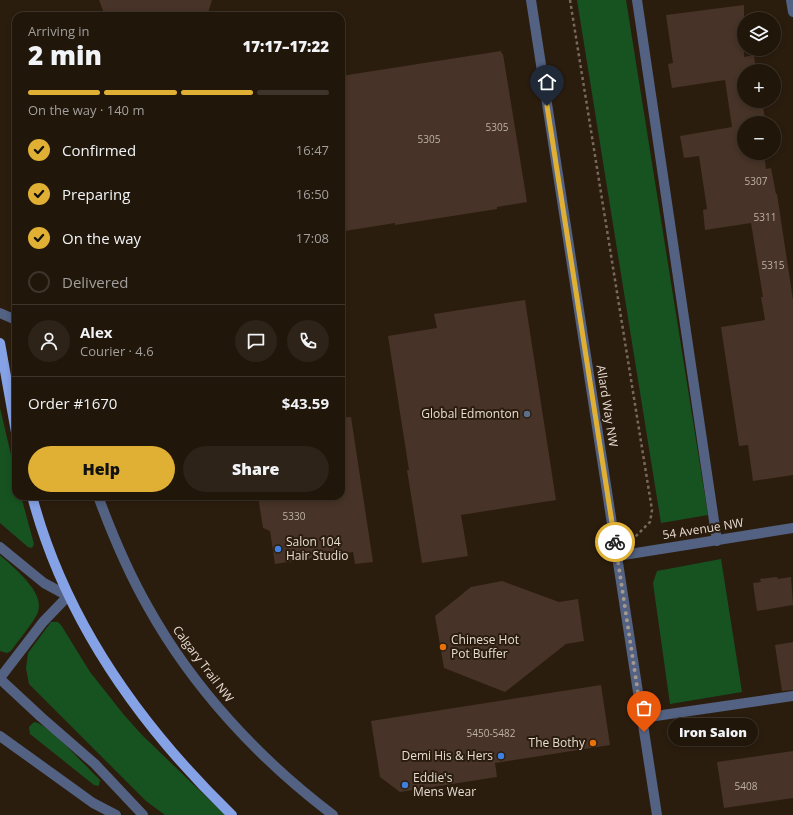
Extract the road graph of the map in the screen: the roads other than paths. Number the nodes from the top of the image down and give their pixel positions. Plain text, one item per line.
1 (531, 0) edge
2 (637, 0) edge
3 (791, 0) edge
4 (793, 12) edge
5 (0, 313) edge
6 (12, 318) edge
7 (0, 344) edge
8 (12, 410) edge
9 (33, 500) edge
10 (100, 500) edge
11 (793, 528) edge
12 (717, 540) junction
13 (0, 547) edge
14 (617, 556) junction
15 (68, 596) junction
16 (0, 679) edge
17 (793, 696) edge
18 (642, 718) junction
19 (0, 736) edge
20 (116, 815) edge
21 (143, 815) edge
22 (232, 815) edge
23 (333, 815) edge
24 (657, 815) edge

1 - 14 street, Allard Way NW
2 - 12 street
3 - 4 street
5 - 6 street
7 - 8 main road
9 - 15 main road
10 - 23 street, Calgary Trail NW
11 - 12 street, 54 Avenue NW
12 - 14 street, 54 Avenue NW
13 - 15 street
14 - 18 street, Allard Way NW
15 - 16 street
15 - 22 main road
16 - 21 street
17 - 18 street
18 - 24 street, Allard Way NW
19 - 20 street

